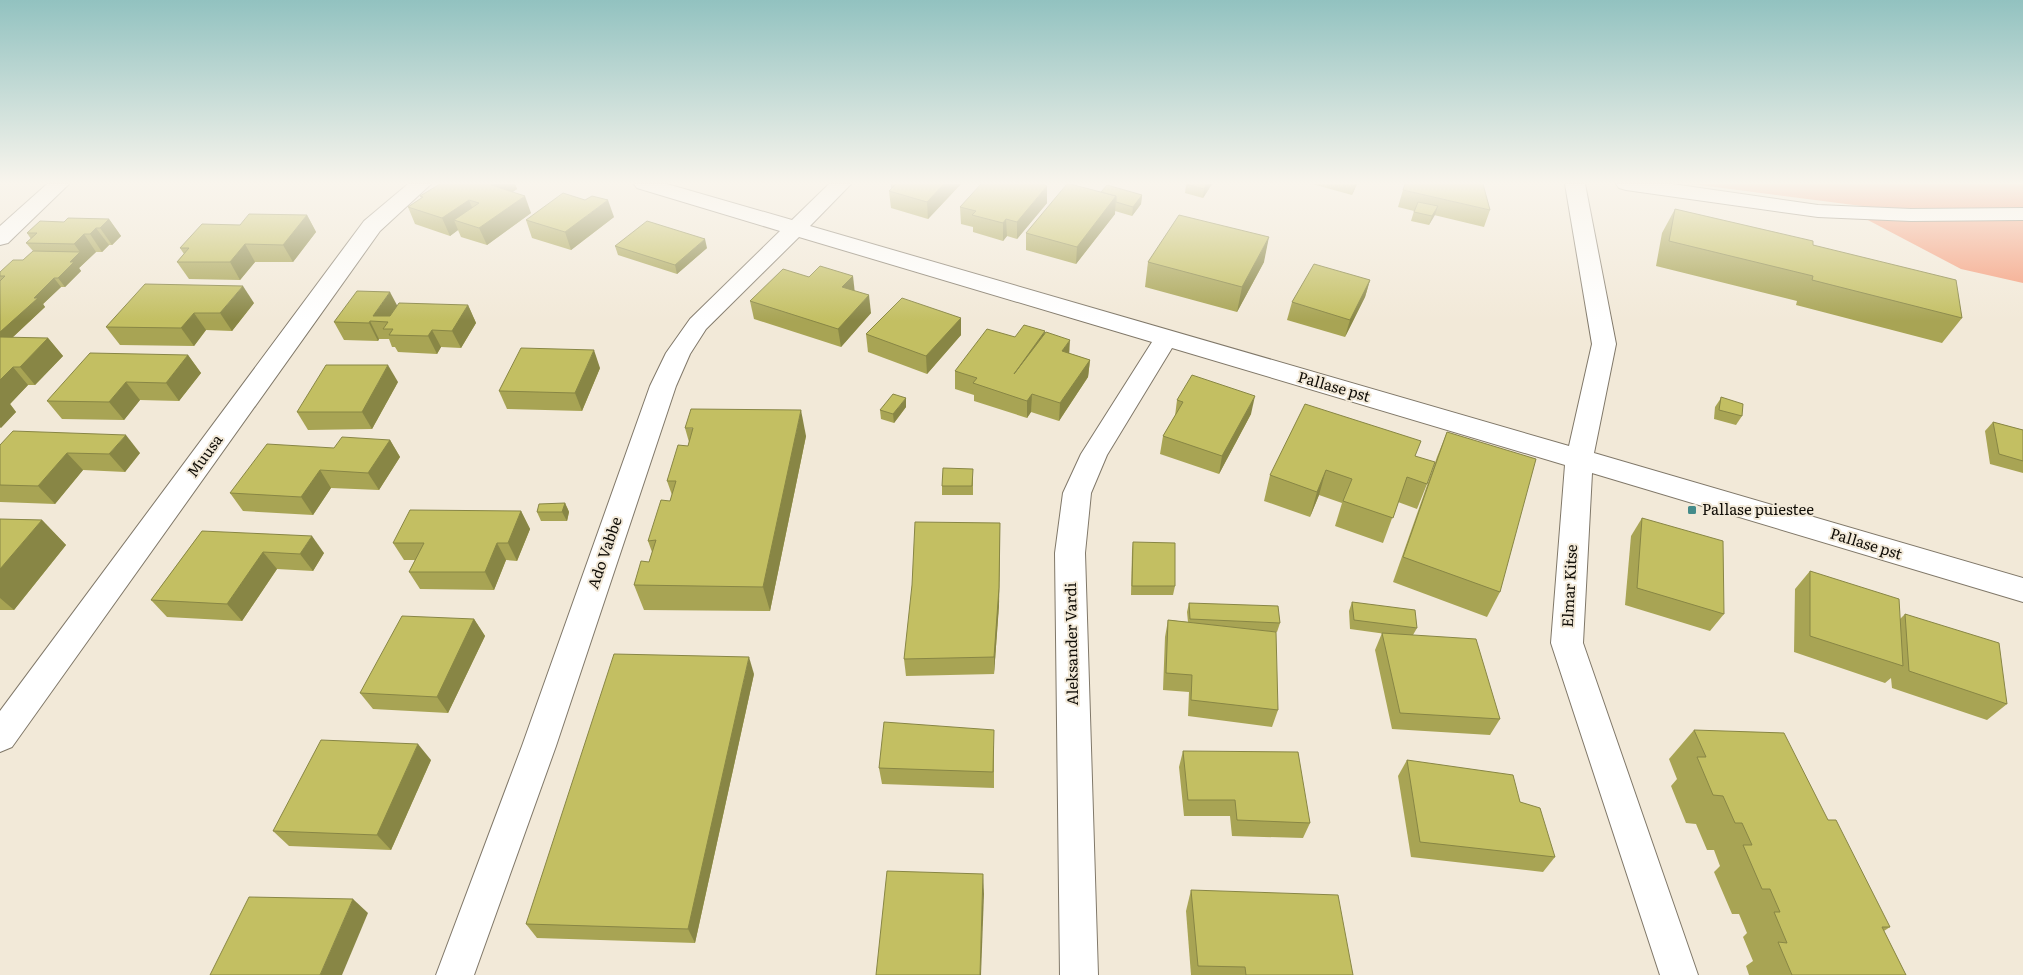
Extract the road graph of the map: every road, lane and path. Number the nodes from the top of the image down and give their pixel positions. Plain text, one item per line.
1 (795, 229) edge
2 (9, 230) edge
3 (369, 230) edge
4 (797, 230) edge
5 (1583, 230) edge
6 (0, 238) edge
7 (1166, 338) junction
8 (1579, 459) junction
9 (2023, 590) edge
10 (0, 737) edge
11 (455, 975) edge
12 (1079, 975) edge
13 (1680, 975) edge

1 - 11 street, Ado Vabbe
2 - 6 street
3 - 10 street, Muusa
4 - 7 street, Pallase pst
5 - 8 street, Elmar Kitse
7 - 8 street, Pallase pst
7 - 12 street, Aleksander Vardi
8 - 9 street, Pallase pst
8 - 13 street, Elmar Kitse

